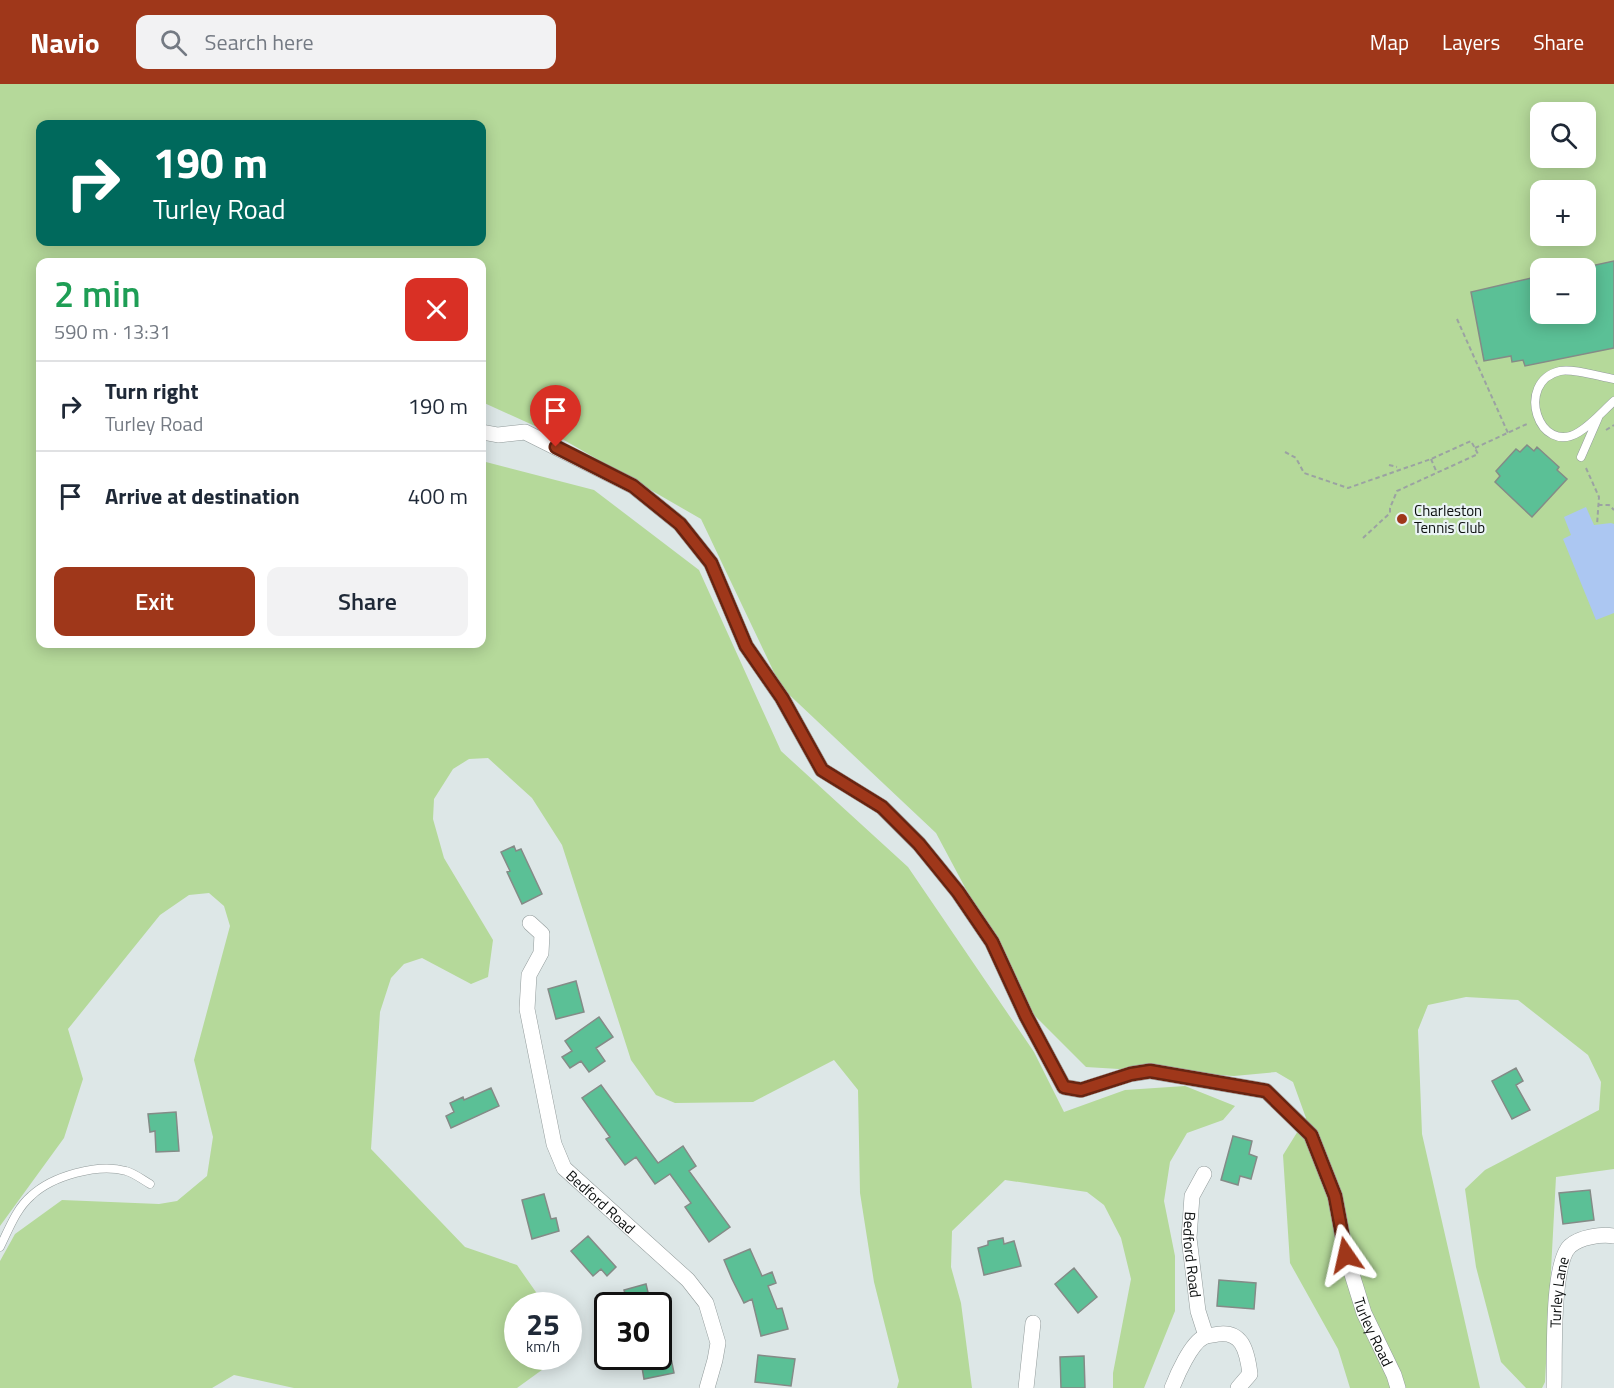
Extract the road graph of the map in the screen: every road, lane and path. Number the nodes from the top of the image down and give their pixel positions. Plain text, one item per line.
1 (1457, 319) dead end
2 (1614, 379) edge
3 (1614, 401) edge
4 (1598, 416) junction
5 (1538, 419) junction
6 (486, 433) edge
7 (1508, 433) junction
8 (1475, 448) junction
9 (1285, 452) dead end
10 (1581, 457) joint
11 (1431, 459) junction
12 (1389, 465) dead end
13 (1397, 467) dead end
14 (1437, 473) junction
15 (1598, 505) junction
16 (1614, 510) edge
17 (1597, 525) dead end
18 (1363, 538) dead end
19 (530, 923) dead end
20 (1204, 1174) dead end
21 (150, 1184) dead end
22 (1614, 1236) edge
23 (0, 1247) edge
24 (1033, 1323) dead end
25 (1206, 1336) junction
26 (707, 1388) edge
27 (1026, 1388) edge
28 (1172, 1388) edge
29 (1238, 1388) edge
30 (1398, 1388) edge
31 (1554, 1388) edge

1 - 7 path
2 - 5 lane
3 - 4 lane
4 - 5 lane
4 - 10 lane
5 - 7 path
6 - 30 street, Turley Road
7 - 8 path
8 - 11 path
8 - 14 path
9 - 11 path
10 - 15 path
11 - 14 path
12 - 13 path
14 - 18 path
15 - 16 path
15 - 17 path
19 - 26 street, Bedford Road
20 - 25 street, Bedford Road
21 - 23 lane
22 - 31 street, Turley Lane
24 - 27 street
25 - 28 street
25 - 29 street

